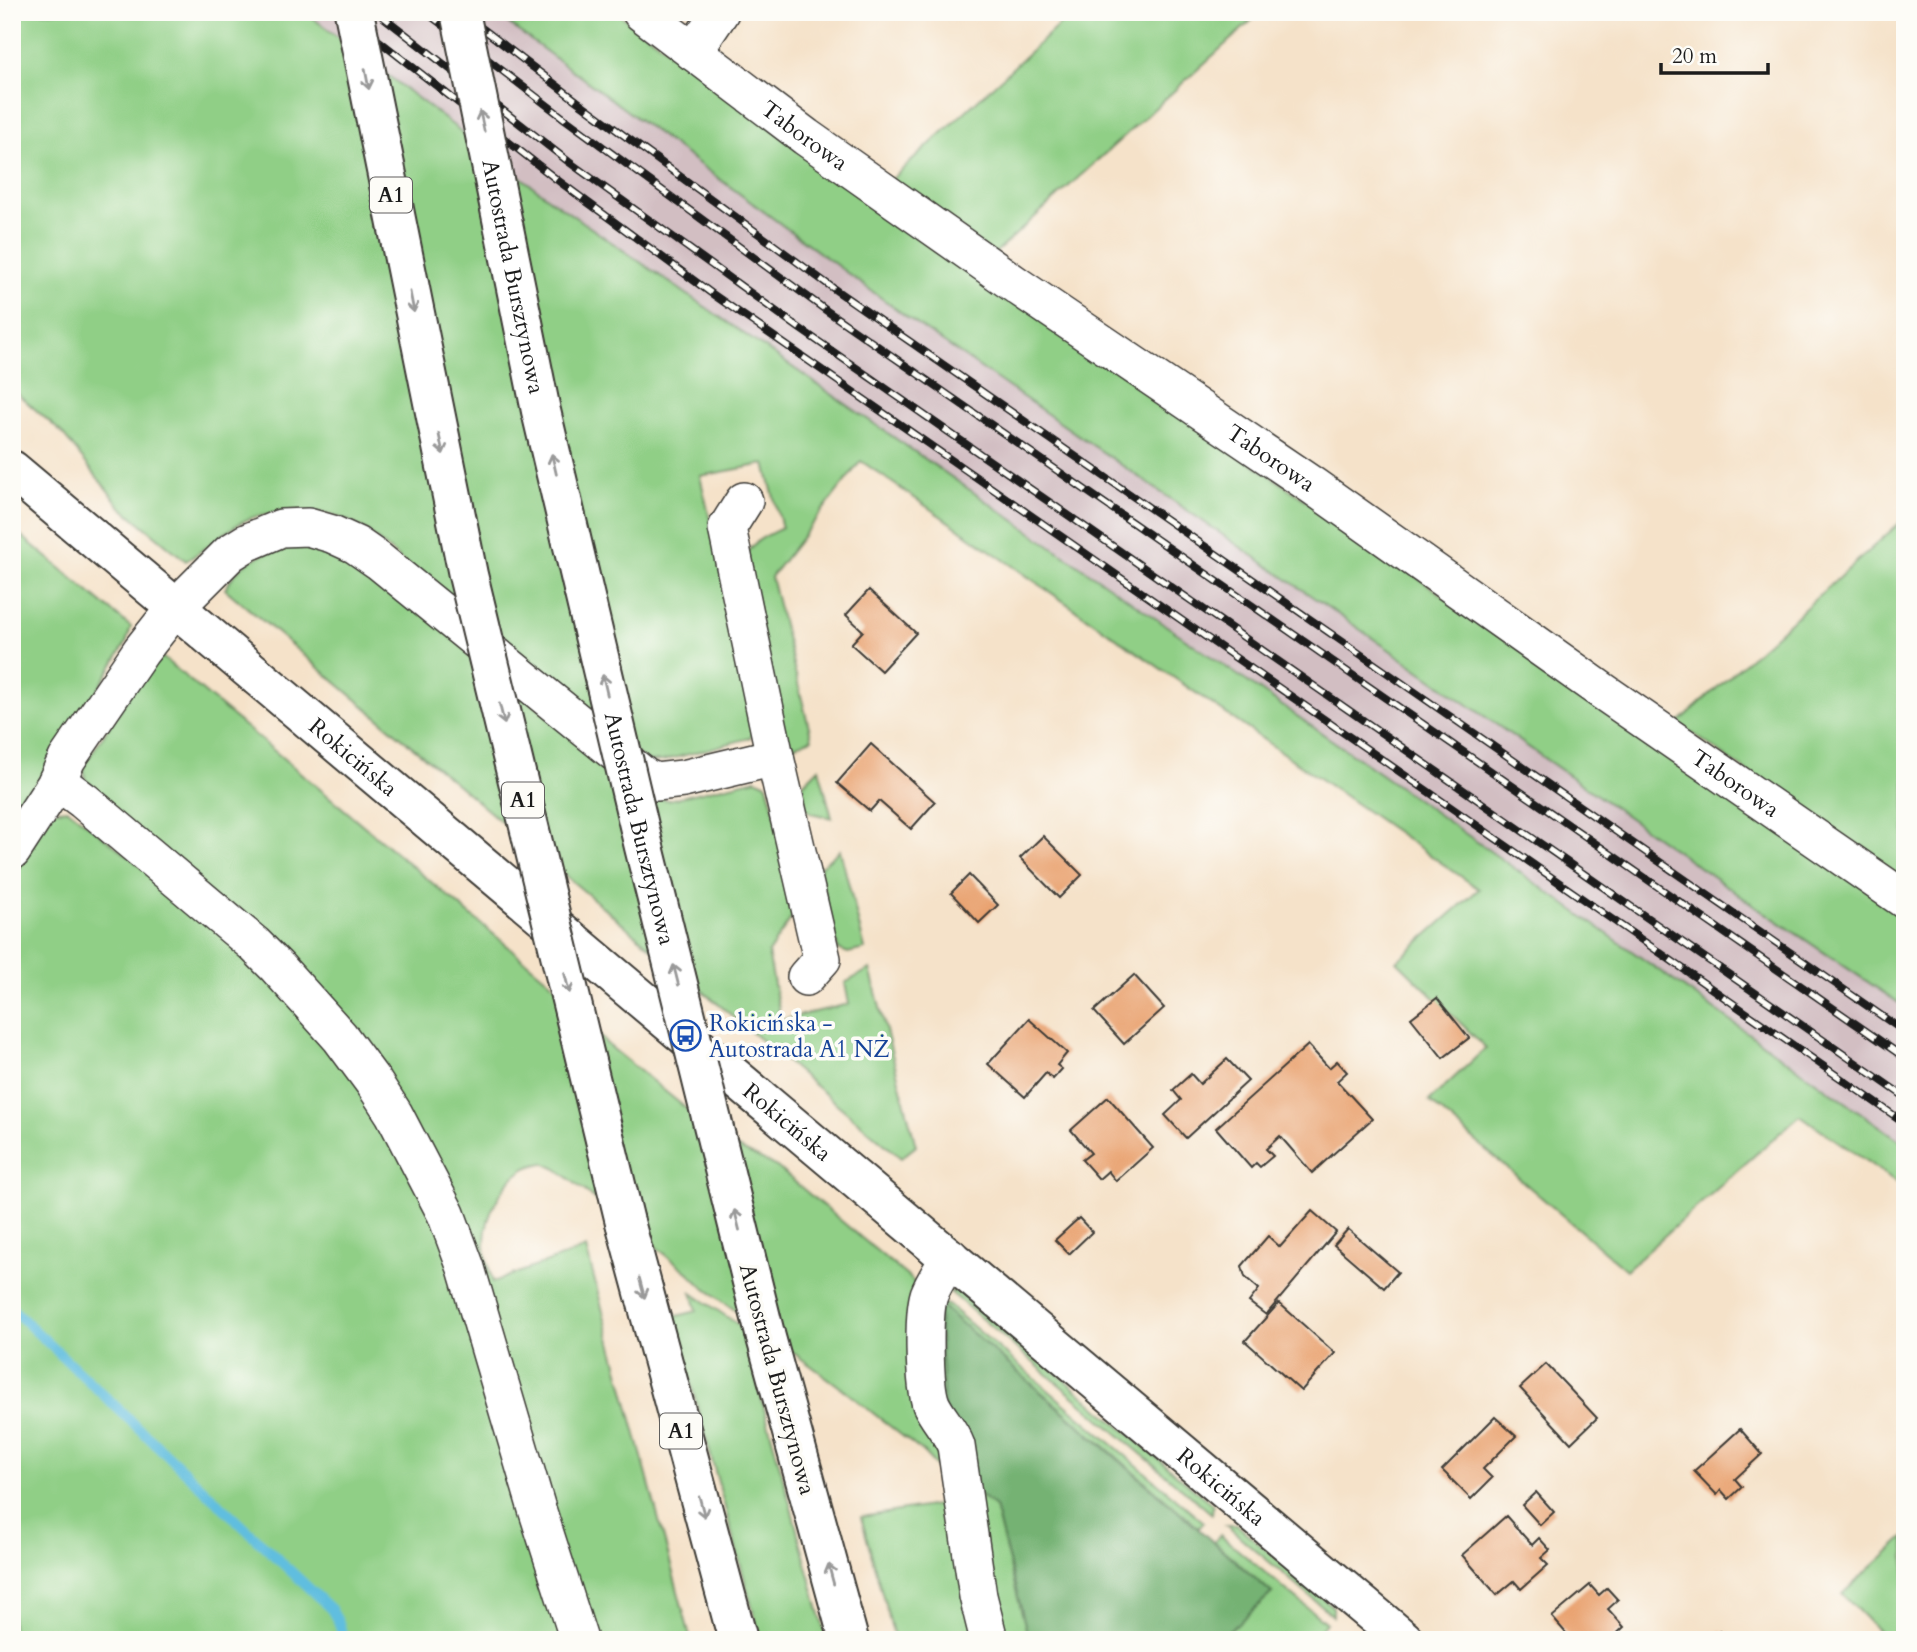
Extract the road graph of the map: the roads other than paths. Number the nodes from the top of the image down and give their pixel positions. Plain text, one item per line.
1 (354, 12) edge
2 (460, 12) edge
3 (641, 12) edge
4 (720, 12) edge
5 (692, 52) junction
6 (12, 470) edge
7 (744, 501) dead end
8 (175, 608) junction
9 (775, 757) junction
10 (57, 781) junction
11 (12, 851) edge
12 (1905, 900) edge
13 (806, 977) dead end
14 (950, 1257) junction
15 (579, 1640) edge
16 (738, 1640) edge
17 (849, 1640) edge
18 (989, 1640) edge
19 (1404, 1640) edge

1 -> 16 main road, A1, bridge
17 -> 2 main road, Autostrada Bursztynowa, bridge
3 - 5 street, Taborowa
4 - 5 street
5 - 12 street, Taborowa
6 - 8 main road, Rokicińska
7 - 9 street
8 - 9 street
8 - 10 street
8 - 14 main road, Rokicińska
9 - 13 street
10 - 11 street
10 - 15 street
14 - 18 street
14 - 19 main road, Rokicińska

